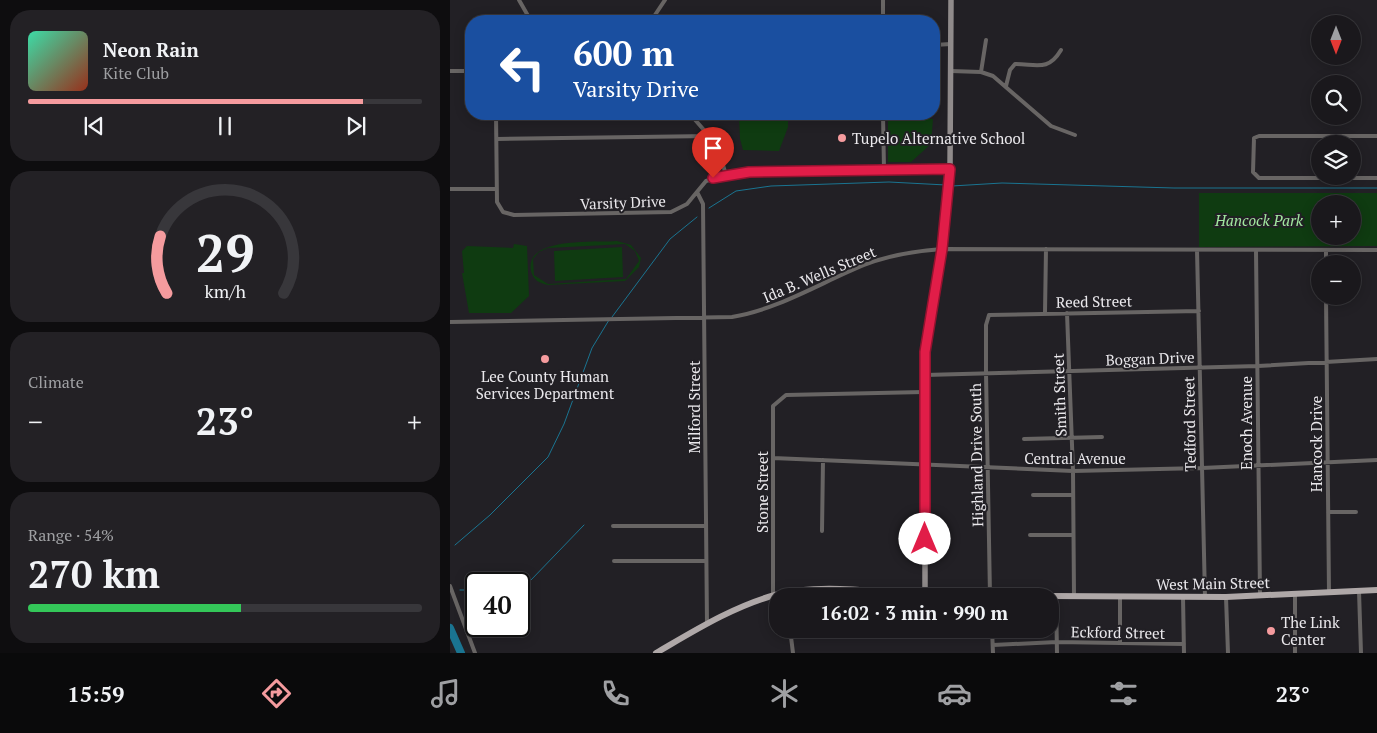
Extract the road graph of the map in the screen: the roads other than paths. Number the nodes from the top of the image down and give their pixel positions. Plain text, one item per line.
1 (519, 0) edge
2 (665, 0) edge
3 (883, 0) edge
4 (951, 0) edge
5 (528, 15) edge
6 (655, 15) edge
7 (883, 15) edge
8 (986, 40) dead end
9 (951, 44) junction
10 (940, 45) edge
11 (1061, 50) dead end
12 (450, 71) edge
13 (465, 71) edge
14 (951, 71) junction
15 (981, 72) junction
16 (1006, 86) junction
17 (496, 120) edge
18 (695, 120) edge
19 (883, 120) edge
20 (1075, 135) dead end
21 (710, 136) junction
22 (1377, 136) edge
23 (497, 139) junction
24 (950, 169) junction
25 (884, 170) junction
26 (726, 174) junction
27 (1377, 178) edge
28 (450, 189) edge
29 (496, 189) junction
30 (697, 192) junction
31 (942, 249) junction
32 (1046, 249) junction
33 (1197, 250) junction
34 (1256, 250) junction
35 (1326, 250) junction
36 (1377, 250) edge
37 (1326, 255) edge
38 (1326, 305) edge
39 (1199, 311) junction
40 (1045, 313) junction
41 (1067, 313) junction
42 (989, 315) joint
43 (704, 319) junction
44 (450, 322) edge
45 (1377, 359) edge
46 (1327, 361) junction
47 (1258, 366) junction
48 (1199, 367) junction
49 (1069, 372) junction
50 (986, 373) junction
51 (924, 375) junction
52 (924, 392) junction
53 (1102, 437) dead end
54 (1072, 438) junction
55 (1024, 440) dead end
56 (773, 458) junction
57 (823, 460) junction
58 (1377, 460) edge
59 (1327, 462) junction
60 (925, 464) junction
61 (1257, 466) junction
62 (988, 467) junction
63 (1202, 468) junction
64 (1073, 471) junction
65 (1033, 495) dead end
66 (1073, 495) junction
67 (1328, 512) junction
68 (1356, 512) dead end
69 (613, 526) dead end
70 (706, 526) junction
71 (822, 531) dead end
72 (1030, 535) dead end
73 (1073, 535) junction
74 (614, 561) dead end
75 (706, 561) junction
76 (450, 586) edge
77 (773, 588) edge
78 (925, 588) edge
79 (990, 588) edge
80 (1377, 590) edge
81 (1359, 591) junction
82 (1330, 592) junction
83 (1295, 593) junction
84 (1260, 595) junction
85 (769, 596) edge
86 (1059, 596) edge
87 (1074, 596) junction
88 (1120, 596) junction
89 (1226, 596) junction
90 (1183, 597) junction
91 (1205, 597) junction
92 (707, 624) junction
93 (792, 638) edge
94 (993, 638) edge
95 (1056, 638) edge
96 (1057, 642) junction
97 (1120, 642) junction
98 (1184, 644) junction
99 (993, 645) junction
100 (475, 653) edge
101 (656, 653) edge
102 (794, 653) edge
103 (993, 653) edge
104 (1057, 653) edge
105 (1184, 653) edge
106 (1228, 653) edge
107 (1295, 653) edge
108 (1361, 653) edge

1 - 5 street
2 - 6 street
3 - 7 street
4 - 9 street
8 - 15 street
9 - 10 street
9 - 14 street
11 - 16 street
12 - 13 street
14 - 15 street
14 - 24 street
15 - 16 street
16 - 20 street
17 - 23 street
18 - 21 street
19 - 25 street
21 - 23 street
21 - 26 street
22 - 27 street
23 - 29 street
24 - 25 street, Varsity Drive
24 - 31 street
25 - 26 street, Varsity Drive
26 - 30 street, Varsity Drive
28 - 29 street
29 - 30 street, Varsity Drive
30 - 43 street, Milford Street
31 - 32 street, Ida B. Wells Street
31 - 43 street, Ida B. Wells Street
31 - 51 street
32 - 33 street, Ida B. Wells Street
32 - 40 street
33 - 34 street, Ida B. Wells Street
33 - 39 street, Tedford Street
34 - 35 street, Ida B. Wells Street
34 - 47 street, Enoch Avenue
35 - 36 street, Ida B. Wells Street
35 - 37 street
38 - 46 street, Hancock Drive
39 - 41 street, Reed Street
39 - 48 street, Tedford Street
40 - 41 street, Reed Street
40 - 42 street, Reed Street
41 - 49 street, Smith Street
42 - 50 street, Highland Drive South
43 - 44 street, Ida B. Wells Street
43 - 70 street, Milford Street
45 - 46 street, Boggan Drive
46 - 47 street, Boggan Drive
46 - 59 street, Hancock Drive
47 - 48 street, Boggan Drive
47 - 61 street, Enoch Avenue
48 - 49 street, Boggan Drive
48 - 63 street, Tedford Street
49 - 50 street, Boggan Drive
49 - 54 street, Smith Street
50 - 51 street, Boggan Drive
50 - 62 street, Highland Drive South
51 - 52 street
52 - 56 street, Stone Street
52 - 60 street
53 - 54 street
54 - 55 street
54 - 64 street, Smith Street
56 - 57 street, Central Avenue
56 - 77 street, Stone Street
57 - 60 street, Central Avenue
57 - 71 street
58 - 59 street, Central Avenue
59 - 61 street, Central Avenue
59 - 67 street, Hancock Drive
60 - 62 street, Central Avenue
60 - 78 street
61 - 63 street, Central Avenue
61 - 84 street, Enoch Avenue
62 - 64 street, Central Avenue
62 - 79 street, Highland Drive South
63 - 64 street, Central Avenue
63 - 91 street, Tedford Street
64 - 66 street, Smith Street
65 - 66 street
66 - 73 street, Smith Street
67 - 68 street
67 - 82 street, Hancock Drive
69 - 70 street
70 - 75 street, Milford Street
72 - 73 street
73 - 87 street, Smith Street
74 - 75 street
75 - 92 street, Milford Street
76 - 100 street
80 - 81 main road, West Main Street
81 - 82 main road, West Main Street
81 - 108 street
82 - 83 main road, West Main Street
83 - 84 main road, West Main Street
83 - 107 street
84 - 89 main road, West Main Street
85 - 92 main road, West Main Street
86 - 87 main road, West Main Street
87 - 88 main road, West Main Street
88 - 90 main road, West Main Street
88 - 97 street
89 - 91 main road, West Main Street
89 - 106 street
90 - 91 main road, West Main Street
90 - 98 street
92 - 101 main road, West Main Street
93 - 102 street
94 - 99 street
95 - 96 street
96 - 97 street, Eckford Street
96 - 99 street, Eckford Street
96 - 104 street
97 - 98 street, Eckford Street
98 - 105 street
99 - 103 street

